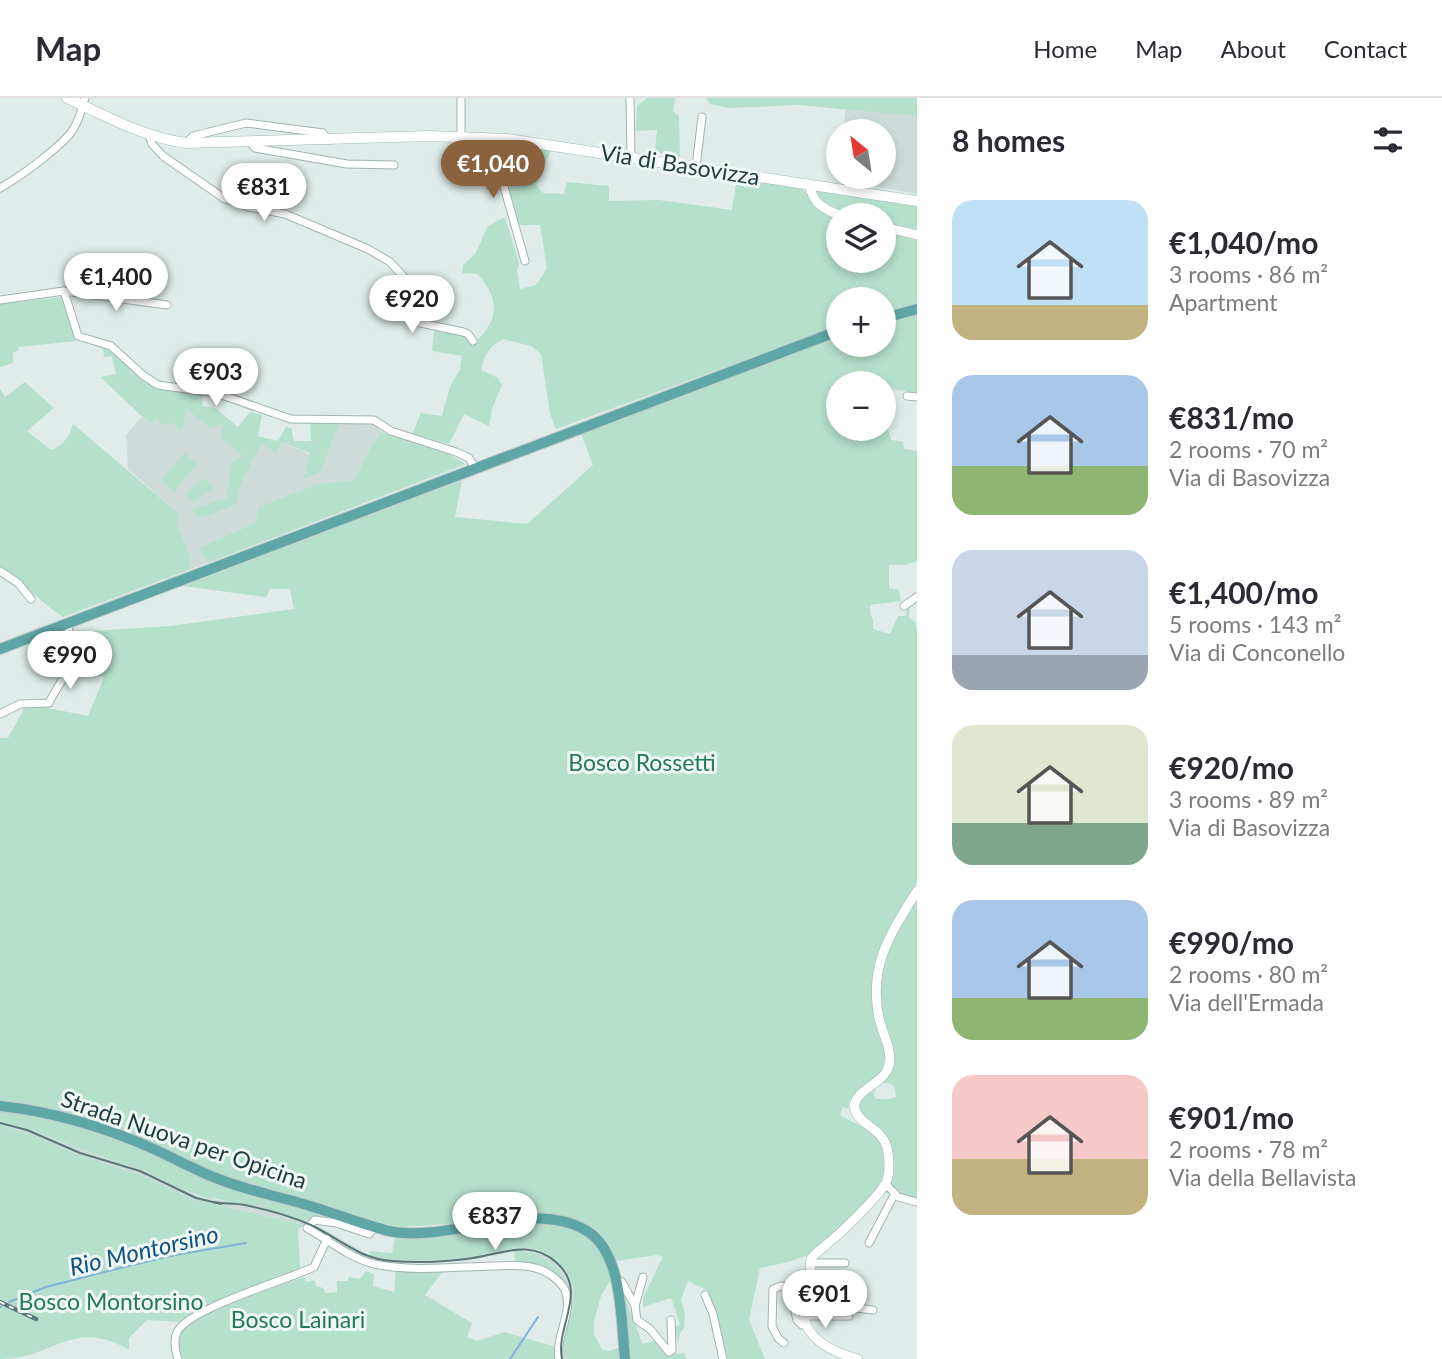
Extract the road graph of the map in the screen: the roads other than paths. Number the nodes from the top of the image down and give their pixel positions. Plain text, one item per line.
1 (66, 98) edge
2 (461, 98) edge
3 (629, 98) edge
4 (84, 102) edge
5 (702, 117) dead end
6 (149, 135) junction
7 (464, 136) junction
8 (328, 139) junction
9 (250, 142) junction
10 (186, 143) junction
11 (631, 157) junction
12 (394, 165) dead end
13 (695, 167) junction
14 (810, 184) junction
15 (0, 188) edge
16 (917, 201) edge
17 (826, 208) edge
18 (896, 230) edge
19 (917, 235) edge
20 (525, 261) dead end
21 (64, 291) junction
22 (0, 300) edge
23 (167, 305) dead end
24 (917, 309) edge
25 (896, 315) edge
26 (826, 336) edge
27 (473, 341) dead end
28 (907, 396) dead end
29 (917, 397) edge
30 (475, 468) junction
31 (0, 571) edge
32 (917, 597) edge
33 (31, 599) dead end
34 (904, 606) dead end
35 (67, 624) junction
36 (0, 649) edge
37 (0, 714) edge
38 (917, 891) edge
39 (0, 1106) edge
40 (886, 1184) junction
41 (895, 1193) junction
42 (917, 1202) edge
43 (375, 1227) junction
44 (327, 1239) junction
45 (869, 1243) dead end
46 (810, 1263) junction
47 (845, 1264) dead end
48 (643, 1277) dead end
49 (616, 1281) junction
50 (808, 1292) junction
51 (705, 1296) dead end
52 (635, 1306) junction
53 (873, 1310) dead end
54 (849, 1316) dead end
55 (670, 1320) dead end
56 (805, 1320) junction
57 (784, 1343) dead end
58 (178, 1359) edge
59 (559, 1359) edge
60 (625, 1359) edge
61 (723, 1359) edge
62 (858, 1359) edge

1 - 4 main road, Via di Basovizza
2 - 7 street
3 - 11 street
4 - 6 main road, Via di Basovizza
4 - 15 street
5 - 13 street
6 - 10 main road, Via di Basovizza
6 - 27 street, Via di Basovizza
7 - 8 main road, Via di Basovizza
7 - 11 main road, Via di Basovizza
7 - 20 street
8 - 9 main road, Via di Basovizza
8 - 10 street
9 - 10 main road, Via di Basovizza
9 - 12 street
11 - 13 main road, Via di Basovizza
13 - 14 main road, Via di Basovizza
14 - 16 main road, Via di Basovizza
14 - 17 street
18 - 19 street
21 - 22 street
21 - 23 street
21 - 30 street
24 - 25 main road
26 - 30 main road
28 - 29 street
30 - 35 main road
31 - 33 street
32 - 34 street
35 - 36 main road
35 - 37 street
38 - 40 street
39 - 43 main road, Strada Nuova per Opicina
40 - 41 street
40 - 46 street
41 - 42 street
41 - 45 street
43 - 44 street
43 - 49 main road, Strada Nuova per Opicina
44 - 58 street
44 - 59 street
46 - 47 street
46 - 50 street
48 - 52 street
49 - 52 street
49 - 60 main road, Strada Nuova per Opicina
50 - 53 street
50 - 56 street
51 - 61 street
52 - 55 street
54 - 56 street
56 - 57 street
56 - 62 street

